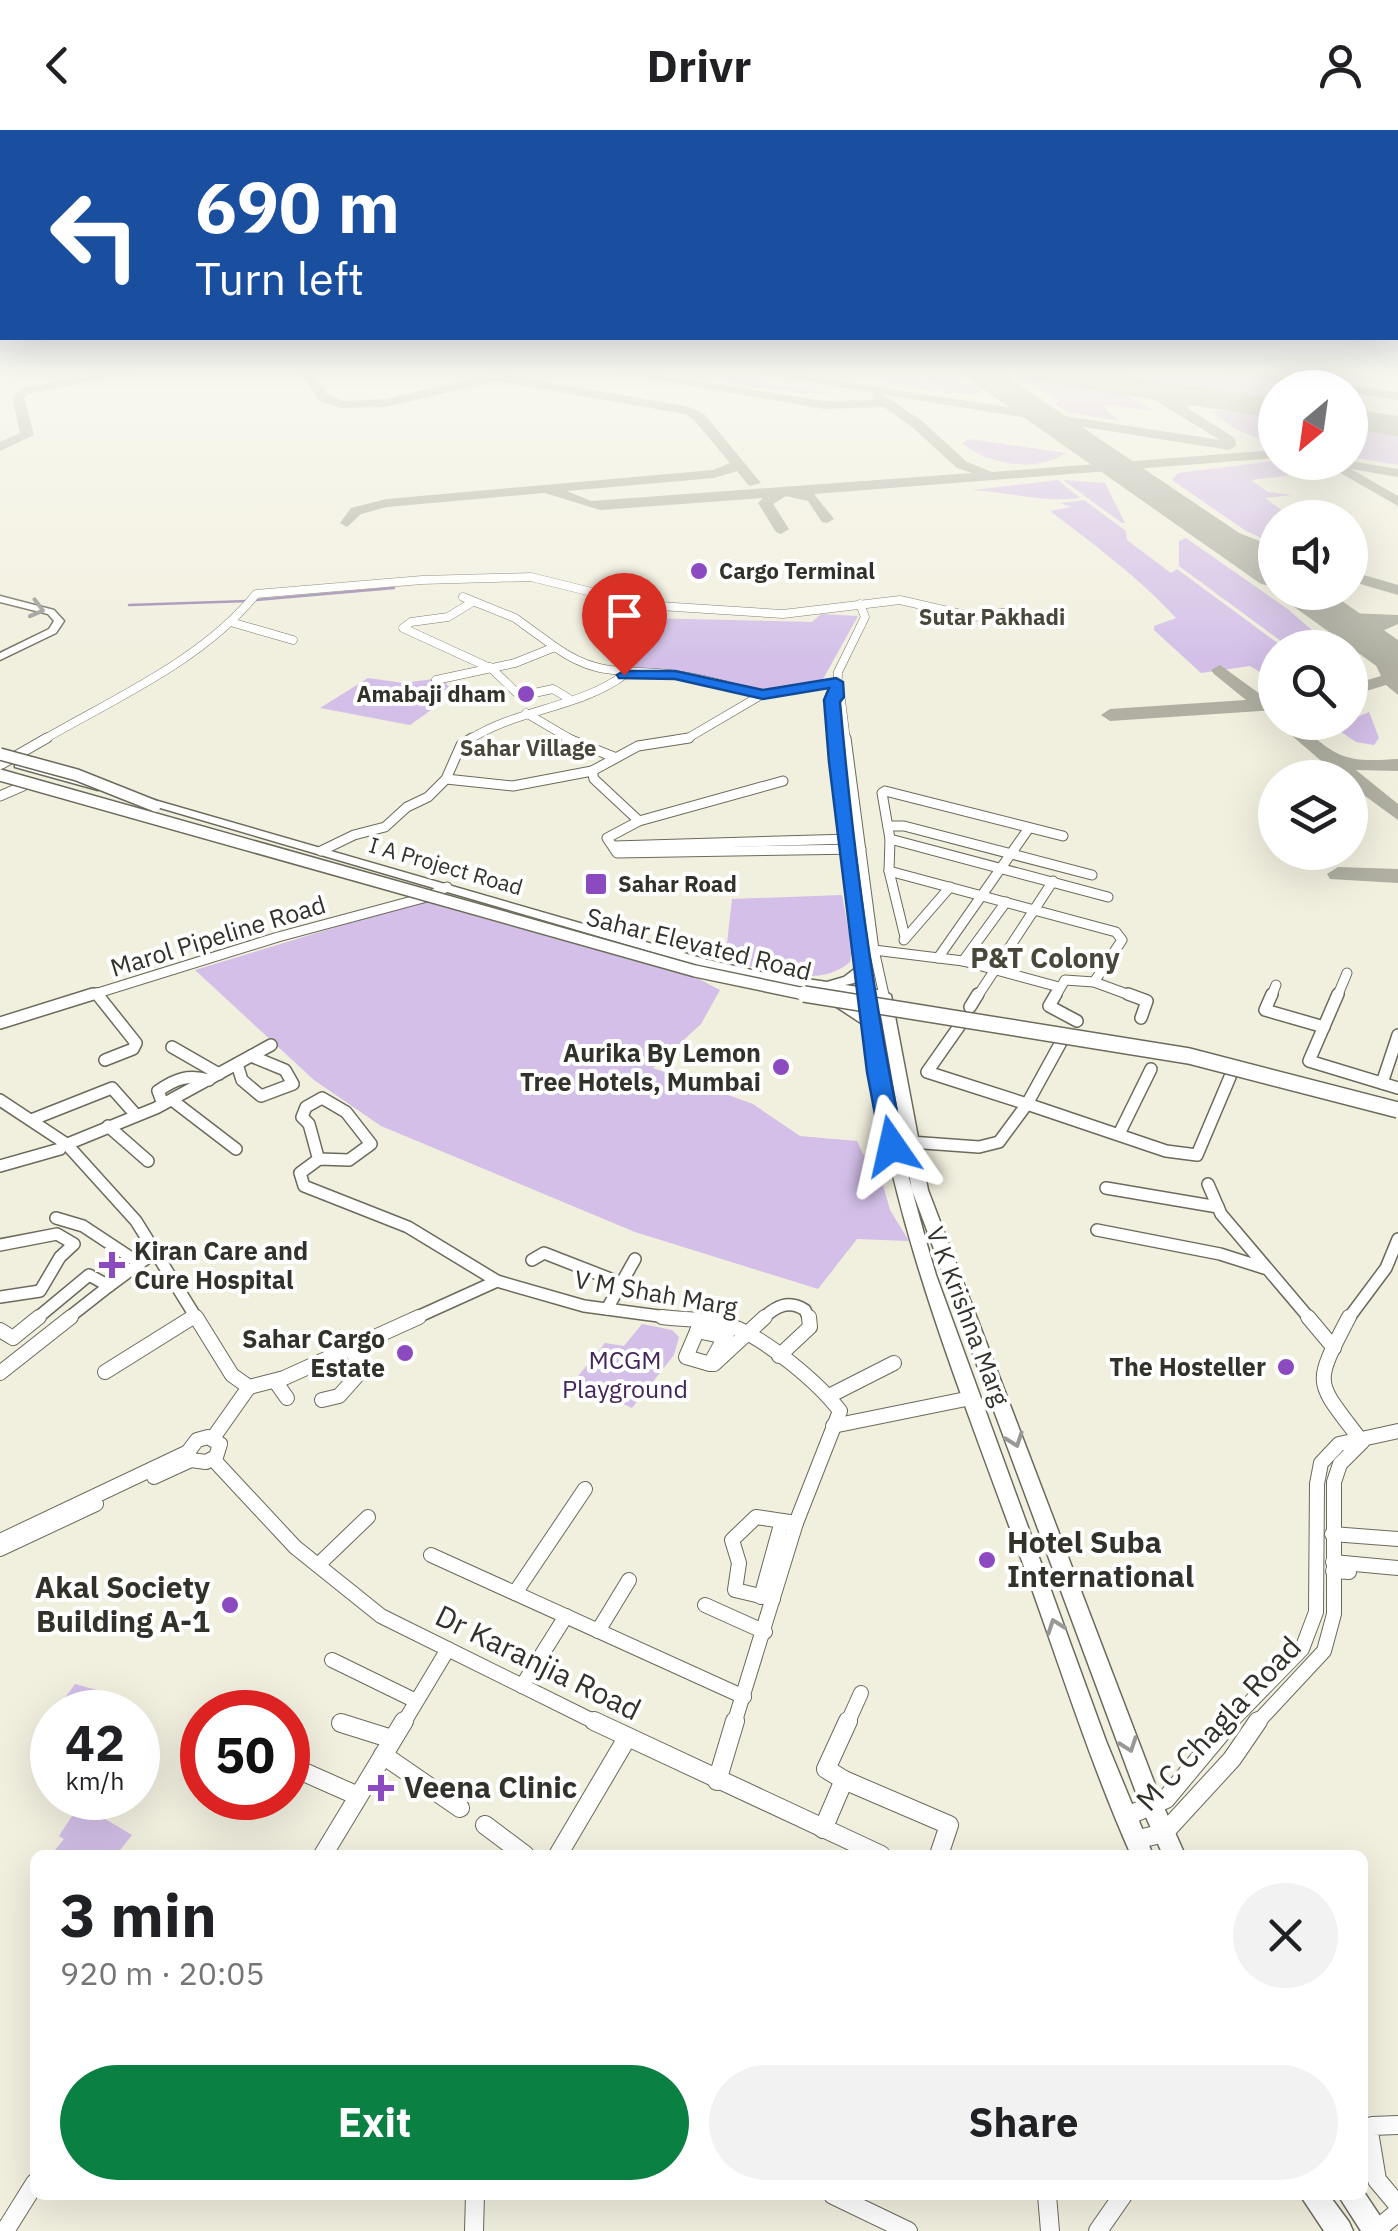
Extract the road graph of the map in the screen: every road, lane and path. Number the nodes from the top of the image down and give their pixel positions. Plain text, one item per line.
1 (0, 599) edge
2 (860, 604) junction
3 (1009, 612) dead end
4 (234, 623) junction
5 (293, 640) dead end
6 (555, 647) junction
7 (0, 657) edge
8 (489, 667) junction
9 (624, 675) junction
10 (436, 680) dead end
11 (836, 682) junction
12 (763, 694) junction
13 (568, 698) junction
14 (526, 713) junction
15 (614, 757) junction
16 (842, 761) junction
17 (1, 766) edge
18 (592, 772) junction
19 (446, 779) junction
20 (783, 781) dead end
21 (23, 786) junction
22 (0, 796) edge
23 (639, 822) junction
24 (888, 826) junction
25 (1030, 828) junction
26 (1063, 836) dead end
27 (890, 838) junction
28 (847, 844) junction
29 (860, 844) junction
30 (615, 846) junction
31 (321, 851) junction
32 (1012, 854) junction
33 (1003, 867) junction
34 (863, 872) junction
35 (889, 873) junction
36 (1092, 875) dead end
37 (1053, 881) junction
38 (447, 887) junction
39 (950, 887) junction
40 (984, 896) junction
41 (1108, 896) dead end
42 (427, 897) junction
43 (1006, 902) junction
44 (1032, 910) junction
45 (905, 937) junction
46 (874, 950) junction
47 (902, 954) junction
48 (938, 958) junction
49 (963, 961) junction
50 (866, 967) junction
51 (993, 968) junction
52 (1347, 974) dead end
53 (1094, 982) junction
54 (1276, 985) dead end
55 (826, 987) junction
56 (1059, 987) junction
57 (96, 993) junction
58 (970, 1006) dead end
59 (877, 1007) junction
60 (1141, 1018) dead end
61 (1077, 1021) dead end
62 (0, 1023) edge
63 (960, 1024) dead end
64 (1324, 1027) junction
65 (1398, 1035) edge
66 (1060, 1044) dead end
67 (271, 1045) dead end
68 (172, 1047) dead end
69 (251, 1056) junction
70 (105, 1060) dead end
71 (237, 1064) junction
72 (1151, 1069) dead end
73 (214, 1077) junction
74 (1230, 1077) dead end
75 (1382, 1082) junction
76 (1398, 1088) edge
77 (0, 1100) edge
78 (1398, 1101) edge
79 (168, 1102) junction
80 (1027, 1104) junction
81 (1398, 1110) edge
82 (136, 1116) junction
83 (31, 1120) junction
84 (108, 1126) junction
85 (1119, 1134) junction
86 (910, 1142) junction
87 (66, 1145) junction
88 (236, 1150) dead end
89 (318, 1158) junction
90 (148, 1161) dead end
91 (0, 1166) edge
92 (1208, 1184) dead end
93 (910, 1186) junction
94 (1106, 1188) dead end
95 (1218, 1207) junction
96 (56, 1218) dead end
97 (1097, 1230) dead end
98 (1398, 1238) edge
99 (0, 1245) edge
100 (154, 1252) junction
101 (635, 1258) dead end
102 (532, 1260) dead end
103 (139, 1263) junction
104 (1264, 1268) junction
105 (497, 1280) junction
106 (621, 1283) junction
107 (109, 1286) junction
108 (0, 1297) edge
109 (607, 1309) junction
110 (194, 1316) junction
111 (699, 1326) junction
112 (0, 1330) edge
113 (728, 1331) junction
114 (748, 1333) junction
115 (350, 1348) junction
116 (1334, 1348) junction
117 (778, 1356) junction
118 (714, 1364) dead end
119 (894, 1364) dead end
120 (105, 1372) dead end
121 (0, 1373) edge
122 (275, 1381) junction
123 (250, 1387) junction
124 (829, 1396) junction
125 (287, 1398) dead end
126 (971, 1398) junction
127 (322, 1400) dead end
128 (833, 1426) junction
129 (1398, 1431) edge
130 (213, 1438) junction
131 (1362, 1442) junction
132 (190, 1456) junction
133 (213, 1459) junction
134 (585, 1489) dead end
135 (368, 1517) dead end
136 (789, 1522) junction
137 (1398, 1539) edge
138 (0, 1541) edge
139 (1331, 1546) junction
140 (0, 1550) edge
141 (431, 1555) dead end
142 (318, 1565) junction
143 (1398, 1568) edge
144 (630, 1580) dead end
145 (515, 1593) junction
146 (767, 1598) junction
147 (705, 1605) dead end
148 (566, 1616) junction
149 (1313, 1628) junction
150 (598, 1631) junction
151 (765, 1632) junction
152 (1330, 1638) junction
153 (448, 1649) junction
154 (1295, 1655) junction
155 (332, 1660) dead end
156 (1312, 1667) junction
157 (522, 1686) junction
158 (861, 1693) dead end
159 (744, 1697) junction
160 (416, 1700) junction
161 (341, 1722) dead end
162 (392, 1738) junction
163 (627, 1738) junction
164 (383, 1754) junction
165 (310, 1774) edge
166 (844, 1780) junction
167 (717, 1781) junction
168 (358, 1796) junction
169 (1152, 1806) junction
170 (460, 1808) dead end
171 (1125, 1816) junction
172 (485, 1825) dead end
173 (823, 1829) junction
174 (1164, 1832) junction
175 (1138, 1848) edge
176 (327, 1850) edge
177 (518, 1850) edge
178 (561, 1850) edge
179 (870, 1850) edge
180 (941, 1850) edge
181 (1172, 1850) edge
182 (1398, 2125) edge
183 (30, 2191) edge
184 (475, 2200) edge
185 (843, 2200) edge
186 (1047, 2200) edge
187 (1119, 2200) edge
188 (1317, 2200) edge
189 (1355, 2200) edge
190 (1398, 2208) edge
191 (1377, 2230) edge
192 (5, 2231) edge
193 (474, 2231) edge
194 (908, 2231) edge
195 (1050, 2231) edge
196 (1098, 2231) edge
197 (1340, 2231) edge

1 -> 7 main road
2 - 3 street
2 - 4 street
2 - 11 street, V K Krishna Marg
4 - 5 street
4 - 17 street
6 - 8 street
6 - 8 street
6 - 9 street
8 - 10 street
8 - 13 street
9 - 12 street
9 - 13 street
11 - 12 street
11 - 16 street, V K Krishna Marg
12 - 15 street
13 - 14 street
14 - 15 street
14 - 19 street
15 - 18 street
16 - 28 street, V K Krishna Marg
16 - 29 street, V K Krishna Marg
17 - 21 main road
17 - 31 main road, I A Project Road
17 - 78 main road, Sahar Elevated Road, bridge
17 - 81 main road, Sahar Elevated Road, bridge
18 - 19 street
18 - 23 street
19 - 31 street
20 - 23 street
21 - 22 street
21 - 42 main road
23 - 30 street
24 - 25 street
24 - 27 street
24 - 32 street
25 - 26 street
25 - 32 street
27 - 33 street
27 - 35 street
28 - 29 street
28 - 30 street
28 - 30 street
28 - 50 street, V K Krishna Marg
29 - 34 street, V K Krishna Marg
31 - 38 main road, I A Project Road
32 - 33 street
32 - 36 street
33 - 37 street
33 - 40 street
34 - 35 street
34 - 46 street, V K Krishna Marg
35 - 39 street
35 - 45 street
37 - 41 street
37 - 44 street
38 - 42 street, Marol Pipeline Road
38 - 55 main road, I A Project Road
39 - 40 street
39 - 45 street
40 - 43 street
40 - 48 street
42 - 57 street, Marol Pipeline Road
42 - 59 main road
43 - 44 street
43 - 49 street
44 - 51 street
44 - 53 street
45 - 47 street
46 - 47 street
46 - 59 street, V K Krishna Marg
47 - 48 street
48 - 49 street
49 - 51 street
50 - 55 main road
50 - 59 street, V K Krishna Marg
51 - 56 street
51 - 58 street
52 - 64 street
53 - 56 street
53 - 60 street
54 - 64 street
55 - 59 main road, I A Project Road
56 - 61 street
57 - 62 street, Marol Pipeline Road
57 - 70 street
59 - 86 main road, V K Krishna Marg
59 - 93 main road, V K Krishna Marg
63 - 80 street
64 - 75 street
65 - 75 street
66 - 80 street
67 - 69 street
68 - 73 street
69 - 71 street
69 - 71 street
71 - 73 street
72 - 85 street
73 - 79 street
73 - 79 street
74 - 85 street
75 - 76 street
77 - 83 street
79 - 82 street
79 - 88 street
80 - 85 street
80 - 86 street
82 - 83 street
82 - 84 street
83 - 87 street
84 - 87 street
84 - 90 street
86 - 93 main road, V K Krishna Marg
87 - 91 street
87 - 100 street
89 - 89 street
89 - 105 street, V M Shah Marg
92 - 95 street
93 - 126 main road, V K Krishna Marg
93 -> 169 main road, V K Krishna Marg
94 - 95 street
95 - 104 street
96 - 103 street
97 - 104 street
98 - 116 street
99 - 108 street
100 - 103 street
100 - 110 street
101 - 106 street
102 - 106 street
103 - 107 street
104 - 116 street
105 - 109 street, V M Shah Marg
105 - 115 street
106 - 109 street
107 - 112 street
107 - 121 street
109 - 111 street, V M Shah Marg
110 - 120 street
110 - 123 street
111 - 113 street, V M Shah Marg
111 - 113 street
113 - 114 street, V M Shah Marg
114 - 117 street, V M Shah Marg
114 - 117 street
114 - 118 street
115 - 122 street
115 - 127 street
116 - 131 street
117 - 124 street, V M Shah Marg
119 - 124 street
122 - 123 street
122 - 125 street
123 - 130 street
124 - 128 street
126 - 128 street
171 -> 126 main road, V K Krishna Marg
128 - 136 street
129 - 131 street
130 - 132 street
130 - 133 street
131 - 139 street, M C Chagla Road
132 - 133 street
132 - 138 street
132 - 140 street
133 - 142 street, Dr Karanjia Road
134 - 145 street
135 - 142 street
136 - 146 street
136 - 146 street
137 - 139 street
139 - 143 street
139 - 149 street
139 - 152 street, M C Chagla Road
141 - 145 street
142 - 153 street, Dr Karanjia Road
144 - 150 street
145 - 148 street
146 - 151 street
147 - 151 street
148 - 150 street
148 - 157 street
149 - 152 street
149 - 154 street
150 - 159 street
151 - 159 street
152 - 156 street, M C Chagla Road
153 - 157 street, Dr Karanjia Road
153 - 160 street
154 - 156 street
154 - 169 street
155 - 160 street
156 - 174 street, M C Chagla Road
157 - 163 street, Dr Karanjia Road
158 - 166 street
159 - 167 street
160 - 162 street
161 - 162 street
162 - 164 street
163 - 167 street, Dr Karanjia Road
163 - 178 street
164 - 168 street
164 - 170 street
165 - 168 street
166 - 173 street
166 - 180 street
167 - 173 street, Dr Karanjia Road
168 - 176 street
169 - 171 street
169 - 174 main road, V K Krishna Marg
171 - 175 main road, V K Krishna Marg
172 - 177 street
173 - 179 street, Dr Karanjia Road
174 - 175 street, M C Chagla Road
174 - 181 main road, V K Krishna Marg
182 - 190 street
183 - 192 street
184 - 193 street
185 - 194 street
186 - 195 street
187 - 196 street
188 - 197 main road
189 - 191 main road
190 - 191 street

